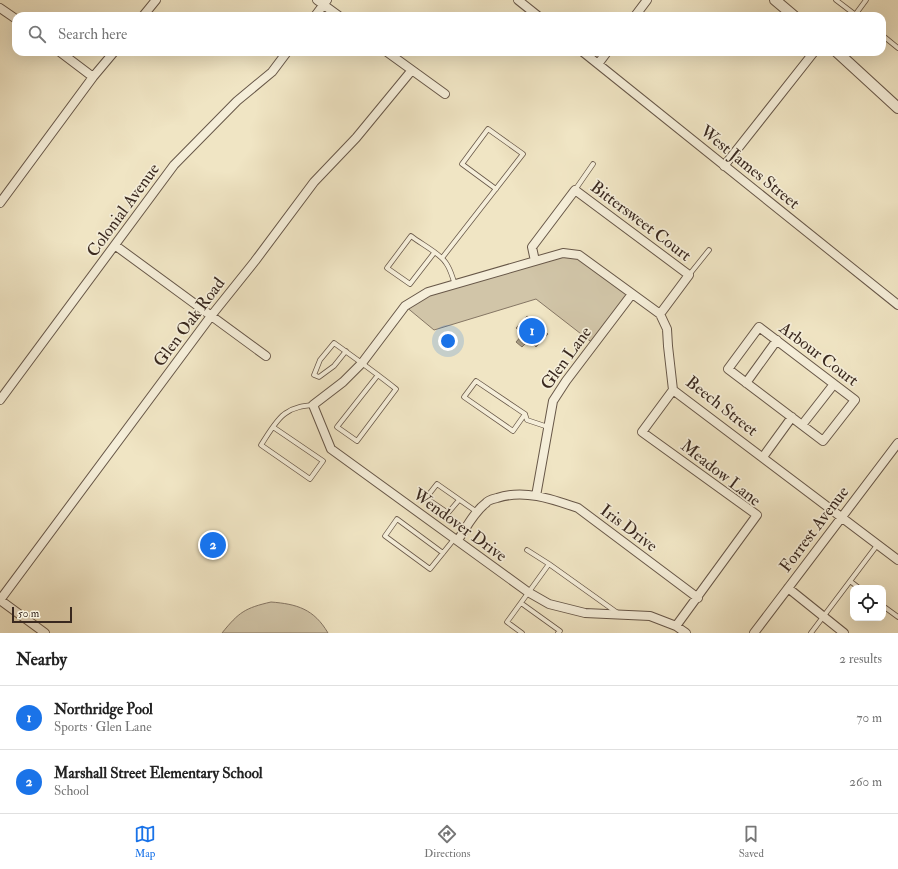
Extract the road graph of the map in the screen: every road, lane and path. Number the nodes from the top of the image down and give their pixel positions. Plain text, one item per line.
1 (156, 0) edge
2 (518, 0) edge
3 (647, 0) edge
4 (775, 0) edge
5 (836, 0) edge
6 (866, 0) edge
7 (323, 2) edge
8 (0, 8) edge
9 (146, 12) edge
10 (317, 12) edge
11 (334, 12) edge
12 (533, 12) edge
13 (638, 12) edge
14 (789, 12) edge
15 (852, 12) edge
16 (858, 12) edge
17 (12, 16) edge
18 (886, 38) edge
19 (898, 48) edge
20 (65, 56) edge
21 (111, 56) edge
22 (284, 56) edge
23 (393, 56) edge
24 (588, 56) edge
25 (604, 56) edge
26 (811, 56) edge
27 (841, 56) edge
28 (598, 64) junction
29 (412, 70) junction
30 (94, 77) junction
31 (446, 94) dead end
32 (898, 108) edge
33 (593, 164) dead end
34 (724, 166) junction
35 (496, 189) junction
36 (575, 190) junction
37 (0, 203) edge
38 (116, 246) junction
39 (709, 250) dead end
40 (434, 253) junction
41 (442, 258) junction
42 (535, 261) junction
43 (689, 275) junction
44 (455, 284) junction
45 (632, 294) junction
46 (898, 305) edge
47 (660, 314) junction
48 (211, 316) junction
49 (777, 340) junction
50 (346, 352) junction
51 (266, 356) dead end
52 (362, 363) junction
53 (378, 375) junction
54 (746, 383) junction
55 (834, 384) junction
56 (673, 390) junction
57 (1, 395) edge
58 (313, 405) junction
59 (525, 414) junction
60 (792, 417) junction
61 (802, 425) junction
62 (273, 427) junction
63 (548, 427) junction
64 (898, 443) edge
65 (762, 457) junction
66 (536, 496) junction
67 (459, 500) junction
68 (477, 512) junction
69 (842, 517) junction
70 (456, 539) junction
71 (878, 544) junction
72 (527, 550) dead end
73 (443, 553) junction
74 (898, 560) edge
75 (549, 564) junction
76 (850, 581) junction
77 (855, 585) edge
78 (788, 588) junction
79 (528, 592) junction
80 (698, 598) junction
81 (0, 600) edge
82 (521, 603) junction
83 (886, 608) edge
84 (619, 614) junction
85 (823, 616) junction
86 (898, 617) edge
87 (676, 626) junction
88 (45, 633) edge
89 (522, 633) edge
90 (558, 633) edge
91 (686, 633) edge
92 (754, 633) edge
93 (811, 633) edge
94 (844, 633) edge

1 - 9 street
2 - 12 street
3 - 13 street
4 - 14 street
5 - 15 lane
6 - 16 lane
7 - 10 street
7 - 11 street
8 - 17 street
18 - 19 lane
20 - 30 street
21 - 30 street
22 - 38 street, Colonial Avenue
23 - 29 street
24 - 28 street, West James Street
25 - 28 street
26 - 34 street
27 - 32 street
28 - 34 street, West James Street
29 - 31 street
29 - 48 street, Glen Oak Road
30 - 37 street
33 - 36 lane
34 - 46 street, West James Street
35 - 35 lane
35 - 41 lane
36 - 42 street
36 - 43 street, Bittersweet Court
38 - 48 street
38 - 57 street, Colonial Avenue
39 - 43 lane
40 - 40 lane
40 - 41 lane
41 - 44 lane
42 - 44 street
42 - 45 street
43 - 47 street, Bittersweet Court
44 - 52 street
45 - 47 street
45 - 63 street, Glen Lane
47 - 56 street, Beech Street
48 - 51 street
48 - 81 street, Glen Oak Road
49 - 54 street
49 - 54 street, Arbour Court
49 - 55 street, Arbour Court
50 - 50 lane
50 - 52 lane
52 - 53 lane
52 - 58 street
53 - 53 lane
54 - 60 street, Arbour Court
55 - 61 street
55 - 61 street, Arbour Court
56 - 65 street, Beech Street
56 - 80 street, Meadow Lane
58 - 62 lane
58 - 70 street, Wendover Drive
59 - 59 lane
59 - 63 lane
60 - 61 street, Arbour Court
60 - 65 street
62 - 62 lane
63 - 66 street, Glen Lane
64 - 69 street, Forrest Avenue
65 - 69 street, Beech Street
66 - 68 street, Iris Drive
66 - 80 street, Iris Drive
67 - 67 lane
67 - 68 lane
68 - 70 street, Iris Drive
69 - 71 street, Beech Street
69 - 78 street, Forrest Avenue
70 - 73 lane
70 - 79 street, Wendover Drive
71 - 74 street, Beech Street
71 - 76 lane
72 - 75 lane
73 - 73 lane
75 - 79 lane
75 - 84 lane
76 - 77 lane
76 - 85 lane
78 - 85 street
78 - 92 street, Forrest Avenue
79 - 82 lane
79 - 84 street, Wendover Drive
80 - 87 street, Meadow Lane
81 - 88 street
82 - 89 lane
82 - 90 lane
83 - 86 lane
84 - 87 street, Wendover Drive
85 - 93 lane
85 - 94 street
87 - 91 street, Wendover Drive

